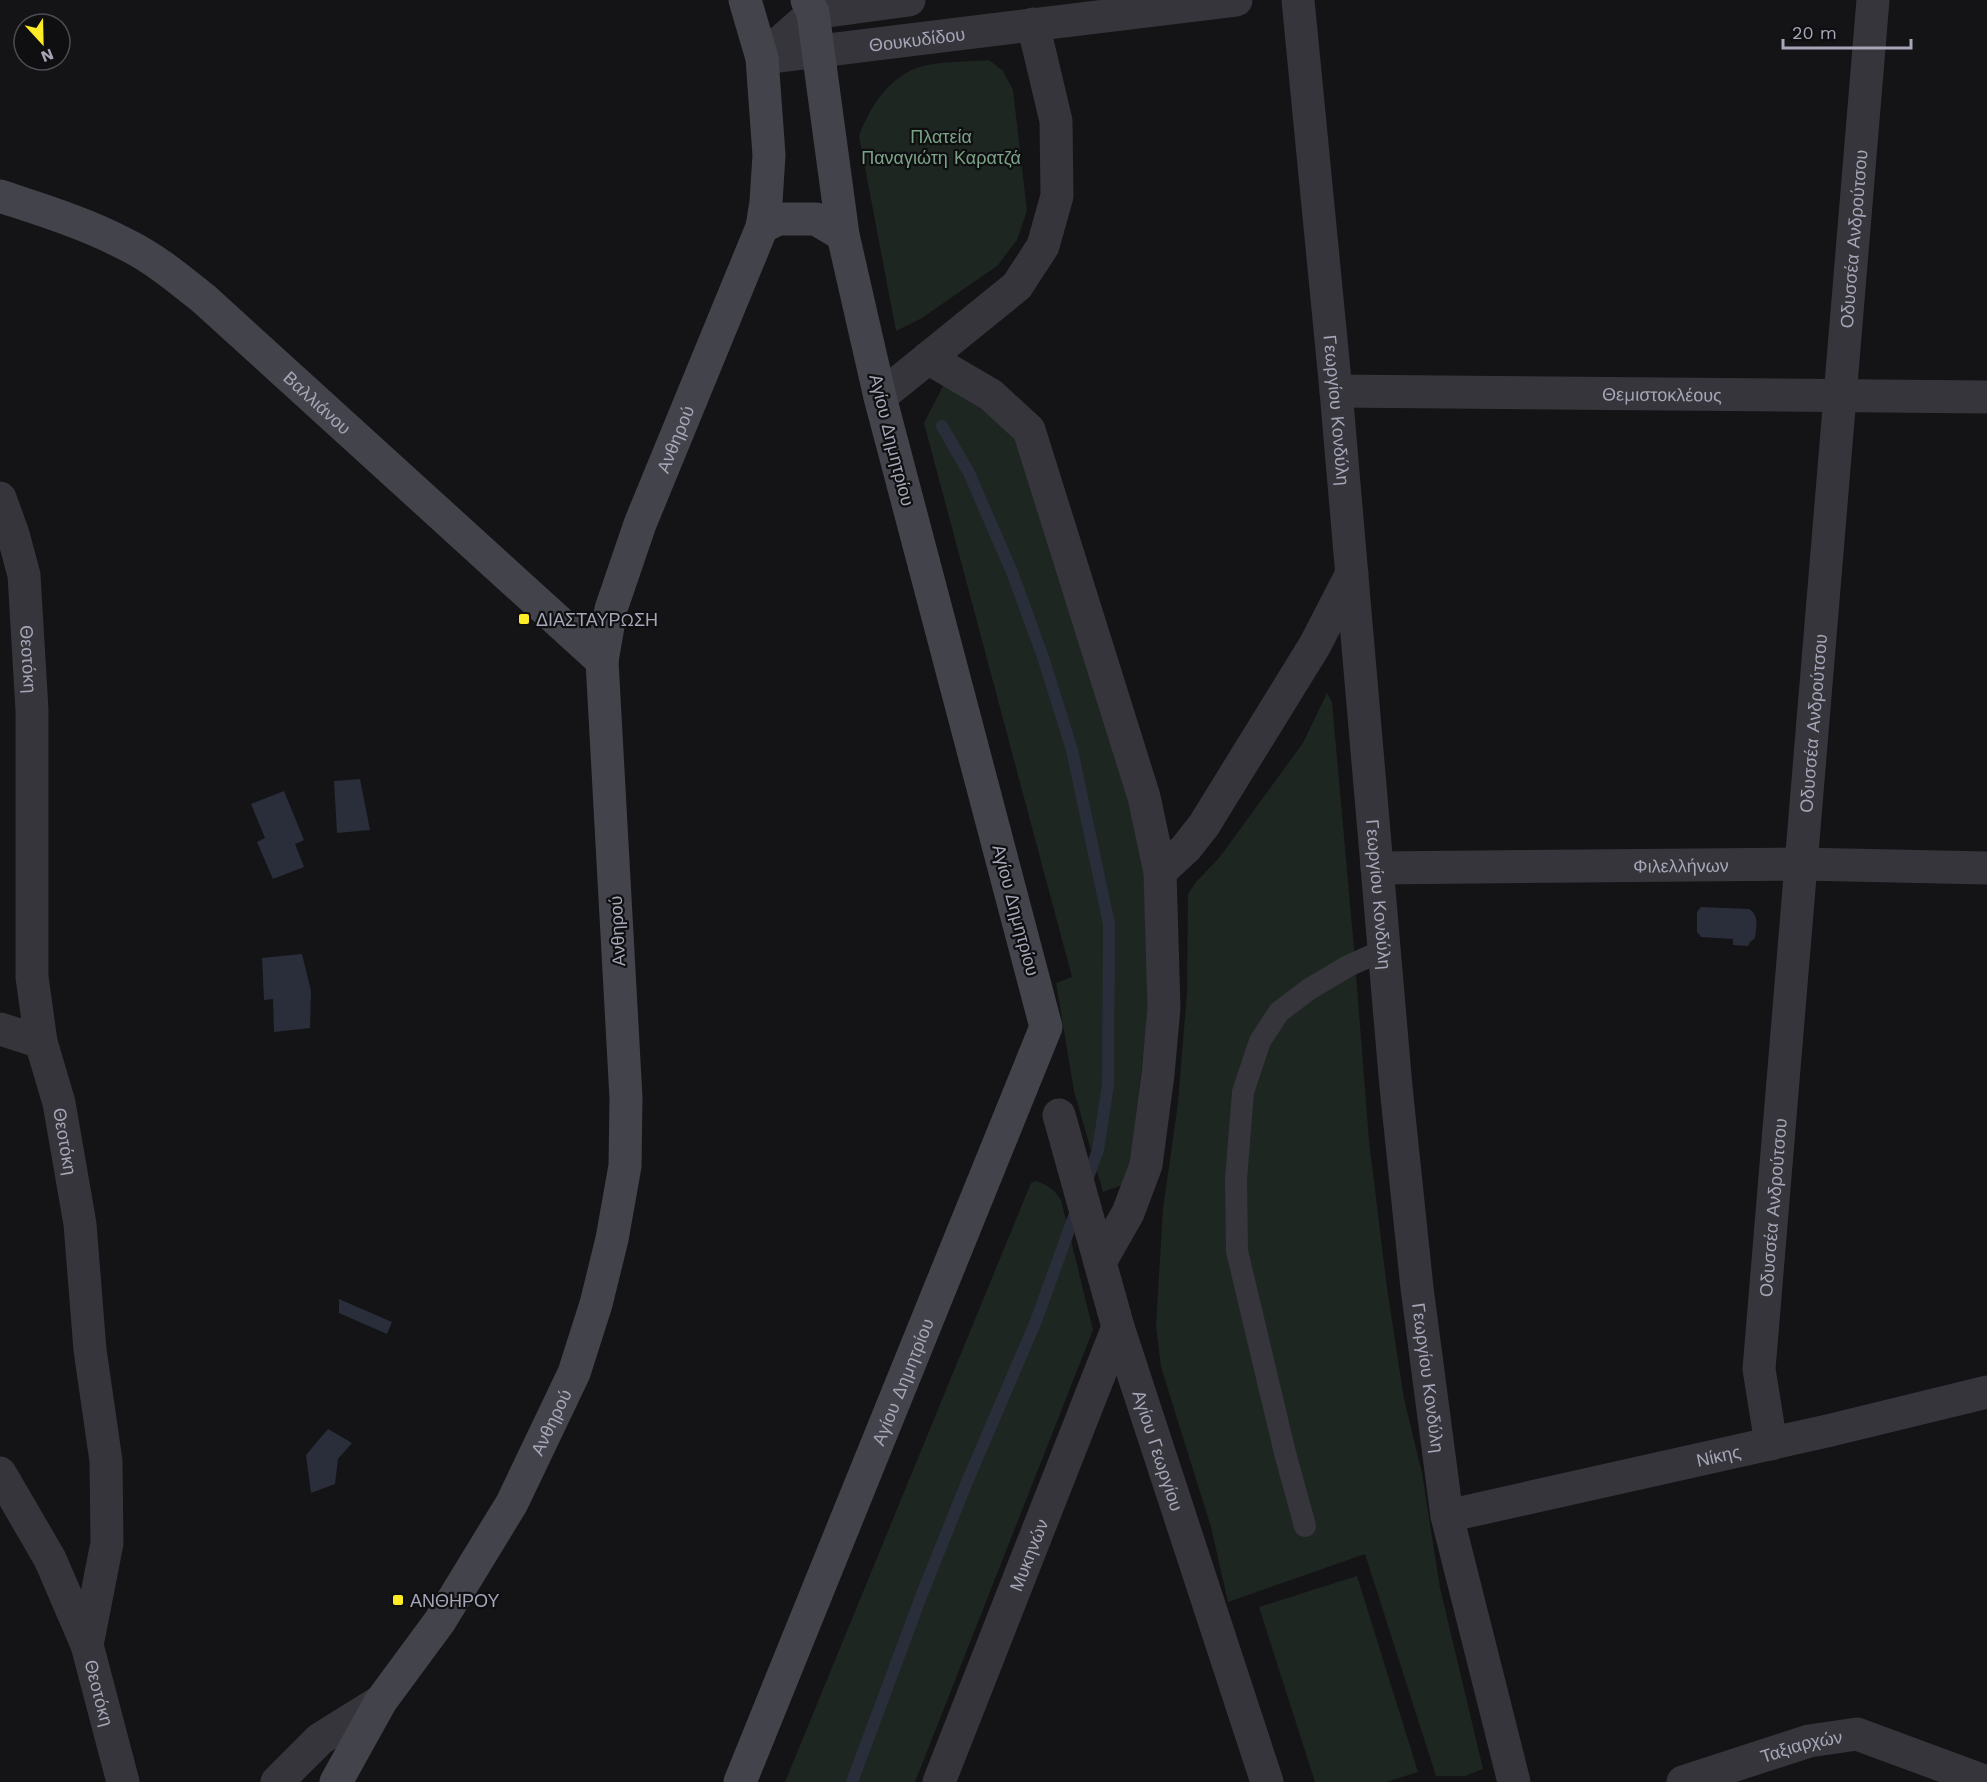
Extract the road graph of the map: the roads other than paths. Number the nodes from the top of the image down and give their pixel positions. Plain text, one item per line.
1 (745, 0) edge
2 (909, 0) edge
3 (1236, 0) edge
4 (1874, 0) edge
5 (810, 6) edge
6 (1292, 6) edge
7 (1033, 24) junction
8 (819, 52) junction
9 (762, 58) junction
10 (0, 196) edge
11 (762, 227) junction
12 (843, 235) junction
13 (928, 358) junction
14 (1336, 391) junction
15 (1839, 396) junction
16 (880, 397) junction
17 (1987, 397) edge
18 (0, 498) edge
19 (1352, 573) junction
20 (602, 661) junction
21 (1801, 864) junction
22 (1377, 868) junction
23 (1987, 868) edge
24 (1160, 872) junction
25 (1384, 950) junction
26 (0, 1029) edge
27 (41, 1042) junction
28 (1062, 1126) dead end
29 (1095, 1247) junction
30 (1118, 1327) junction
31 (1987, 1392) edge
32 (1771, 1444) junction
33 (2, 1482) edge
34 (1447, 1515) junction
35 (1305, 1526) dead end
36 (87, 1645) junction
37 (381, 1701) junction
38 (123, 1782) edge
39 (277, 1782) edge
40 (336, 1782) edge
41 (740, 1782) edge
42 (939, 1782) edge
43 (1268, 1782) edge
44 (1514, 1782) edge
45 (1683, 1782) edge
46 (1987, 1782) edge

1 - 9 street, Ανθηρού
2 - 5 street
3 - 7 street, Θουκυδίδου
4 - 15 street, Οδυσσέα Ανδρούτσου
5 - 8 street, Αγίου Δημητρίου
5 - 9 street
6 - 14 street, Γεωργίου Κονδύλη
7 - 8 street, Θουκυδίδου
7 - 13 street
8 - 9 street, Θουκυδίδου
8 - 12 street, Αγίου Δημητρίου
9 - 11 street, Ανθηρού
10 - 20 street, Βαλλιάνου
11 - 12 street
11 - 20 street, Ανθηρού
12 - 16 street, Αγίου Δημητρίου
13 - 16 street
13 - 24 street
14 - 15 street, Θεμιστοκλέους
14 - 19 street, Γεωργίου Κονδύλη
15 - 17 street, Θεμιστοκλέους
15 - 21 street, Οδυσσέα Ανδρούτσου
16 - 41 street, Αγίου Δημητρίου
18 - 27 street, Θεοτόκη
19 - 22 street, Γεωργίου Κονδύλη
19 - 24 street
20 - 37 street, Ανθηρού
21 - 22 street, Φιλελλήνων
21 - 23 street, Φιλελλήνων
21 - 32 street, Οδυσσέα Ανδρούτσου
22 - 25 street, Γεωργίου Κονδύλη
24 - 29 street
25 - 34 street, Γεωργίου Κονδύλη
25 - 35 lane
26 - 27 street
27 - 36 street, Θεοτόκη
28 - 29 street, Αγίου Γεωργίου
29 - 30 street, Αγίου Γεωργίου
30 - 42 street, Μυκηνών
30 - 43 street, Αγίου Γεωργίου
31 - 32 street, Νίκης
32 - 34 street, Νίκης
33 - 36 street
34 - 44 street, Γεωργίου Κονδύλη
36 - 38 street, Θεοτόκη
37 - 39 street, Ανθηρού
37 - 40 street
45 - 46 street, Ταξιαρχών

